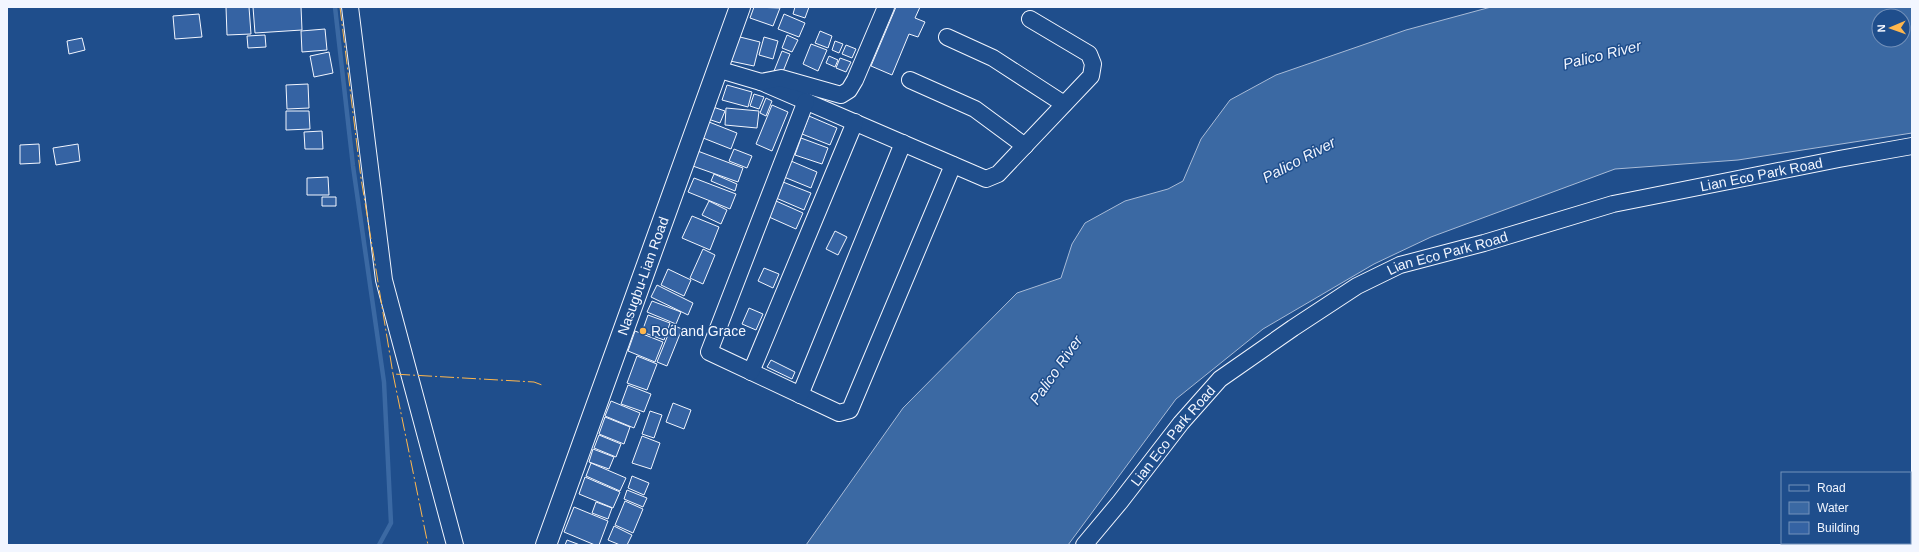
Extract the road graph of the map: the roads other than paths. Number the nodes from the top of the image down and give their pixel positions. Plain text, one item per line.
1 (350, 7) edge
2 (740, 7) edge
3 (886, 7) edge
4 (1030, 19) dead end
5 (947, 37) dead end
6 (717, 69) junction
7 (910, 80) dead end
8 (761, 82) junction
9 (806, 101) junction
10 (1064, 104) junction
11 (855, 122) junction
12 (903, 144) junction
13 (1024, 146) junction
14 (1912, 146) edge
15 (953, 165) junction
16 (751, 372) junction
17 (800, 396) junction
18 (455, 545) edge
19 (546, 545) edge
20 (1084, 545) edge

1 - 18 street
2 - 6 main road, Nasugbu-Lian Road
3 - 8 street
4 - 10 street
5 - 10 street
6 - 8 street
6 - 19 main road, Nasugbu-Lian Road
7 - 13 street
8 - 9 street
9 - 11 street
9 - 16 street
10 - 13 street
11 - 12 street
11 - 16 street
12 - 15 street
12 - 17 street
13 - 15 street
14 - 20 street, Lian Eco Park Road
15 - 17 street
16 - 17 street

